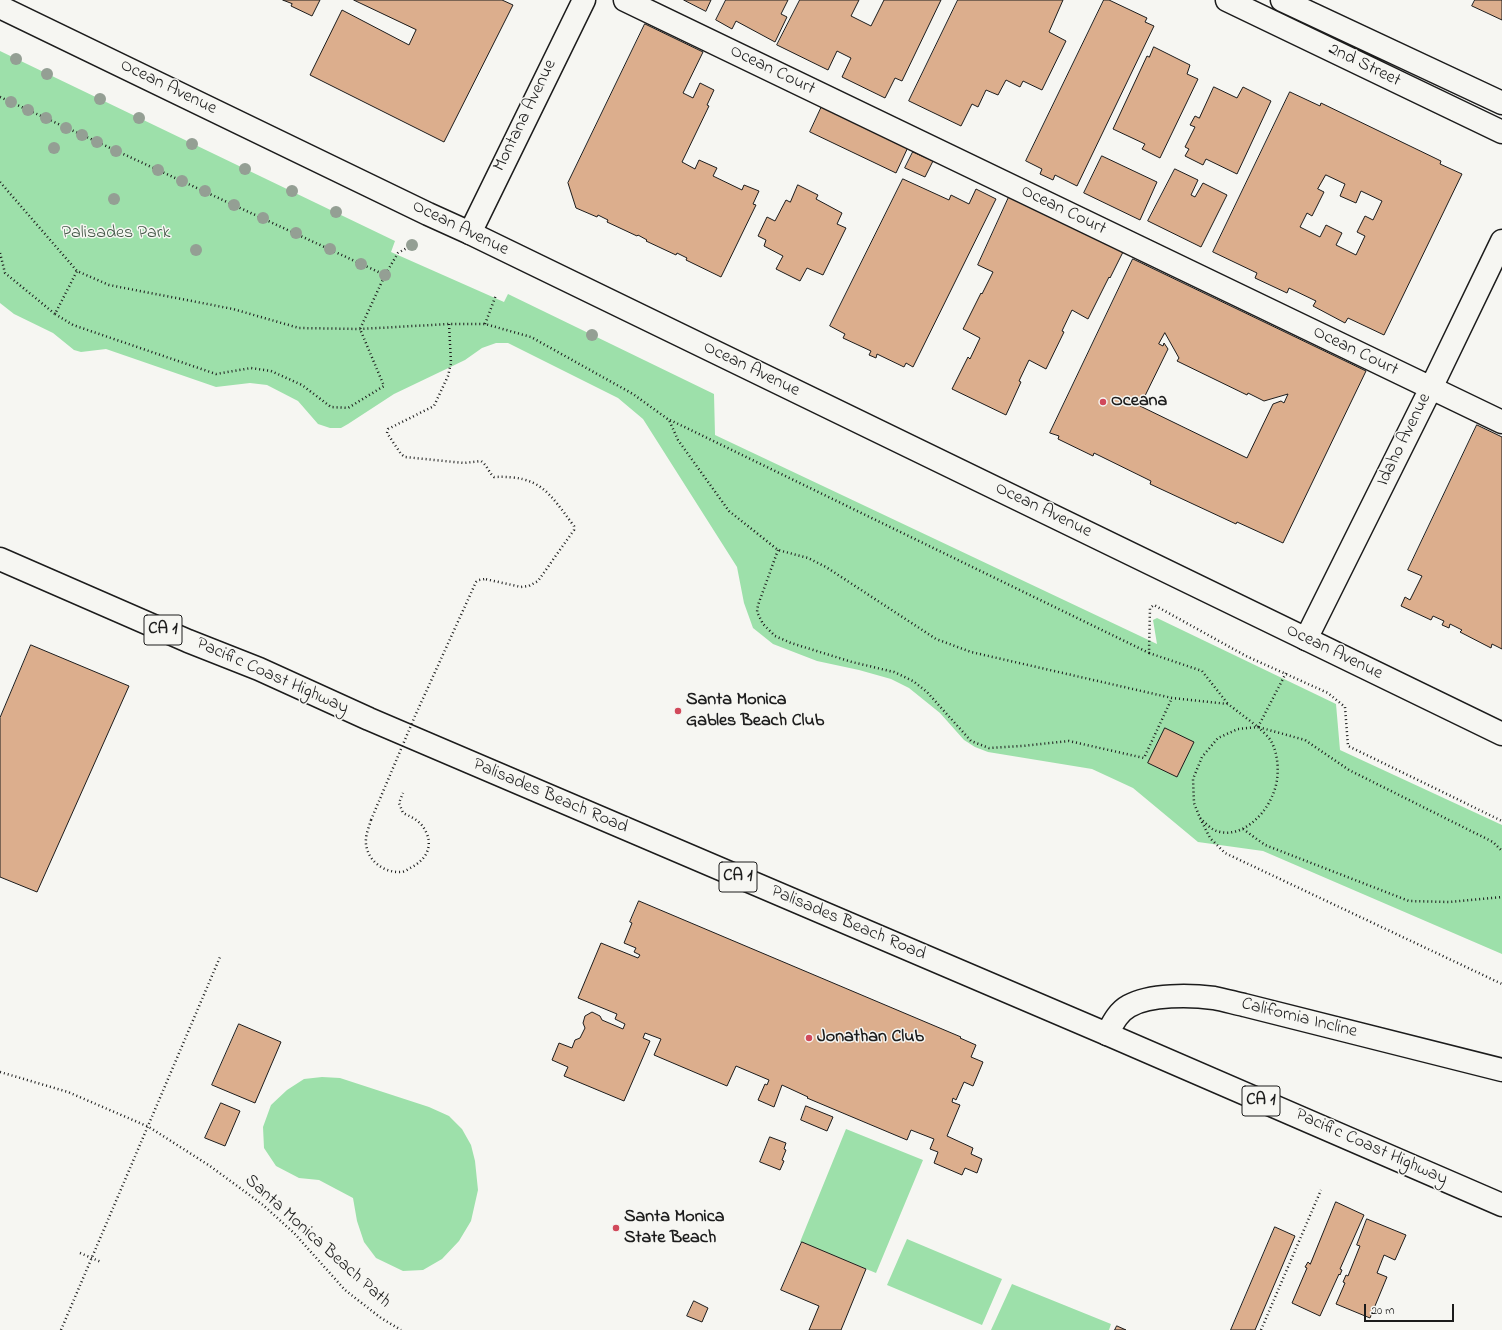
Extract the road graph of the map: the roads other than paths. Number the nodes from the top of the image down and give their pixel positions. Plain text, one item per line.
1 (584, 0) edge
2 (625, 0) edge
3 (1227, 0) edge
4 (1281, 0) edge
5 (0, 7) edge
6 (1271, 21) junction
7 (1502, 103) edge
8 (1502, 132) edge
9 (470, 232) junction
10 (1502, 241) edge
11 (1431, 388) junction
12 (1502, 422) edge
13 (0, 559) edge
14 (1306, 639) junction
15 (368, 719) joint
16 (1502, 734) edge
17 (1107, 1034) junction
18 (1502, 1070) edge
19 (1502, 1205) edge

1 - 9 main road, Montana Avenue
2 - 11 main road, Ocean Court
3 - 6 main road, 2nd Street
4 - 6 main road
4 - 7 main road, 2nd Street
5 - 9 main road, Ocean Avenue
6 - 8 main road, 2nd Street
9 - 14 main road, Ocean Avenue
10 - 11 main road, Idaho Avenue
11 - 12 main road, Ocean Court
11 - 14 main road, Idaho Avenue
13 - 15 main road, Pacific Coast Highway / CA 1
14 - 16 main road, Ocean Avenue
15 - 17 main road, Palisades Beach Road / CA 1
17 - 18 main road, California Incline
17 - 19 main road, Pacific Coast Highway / CA 1

